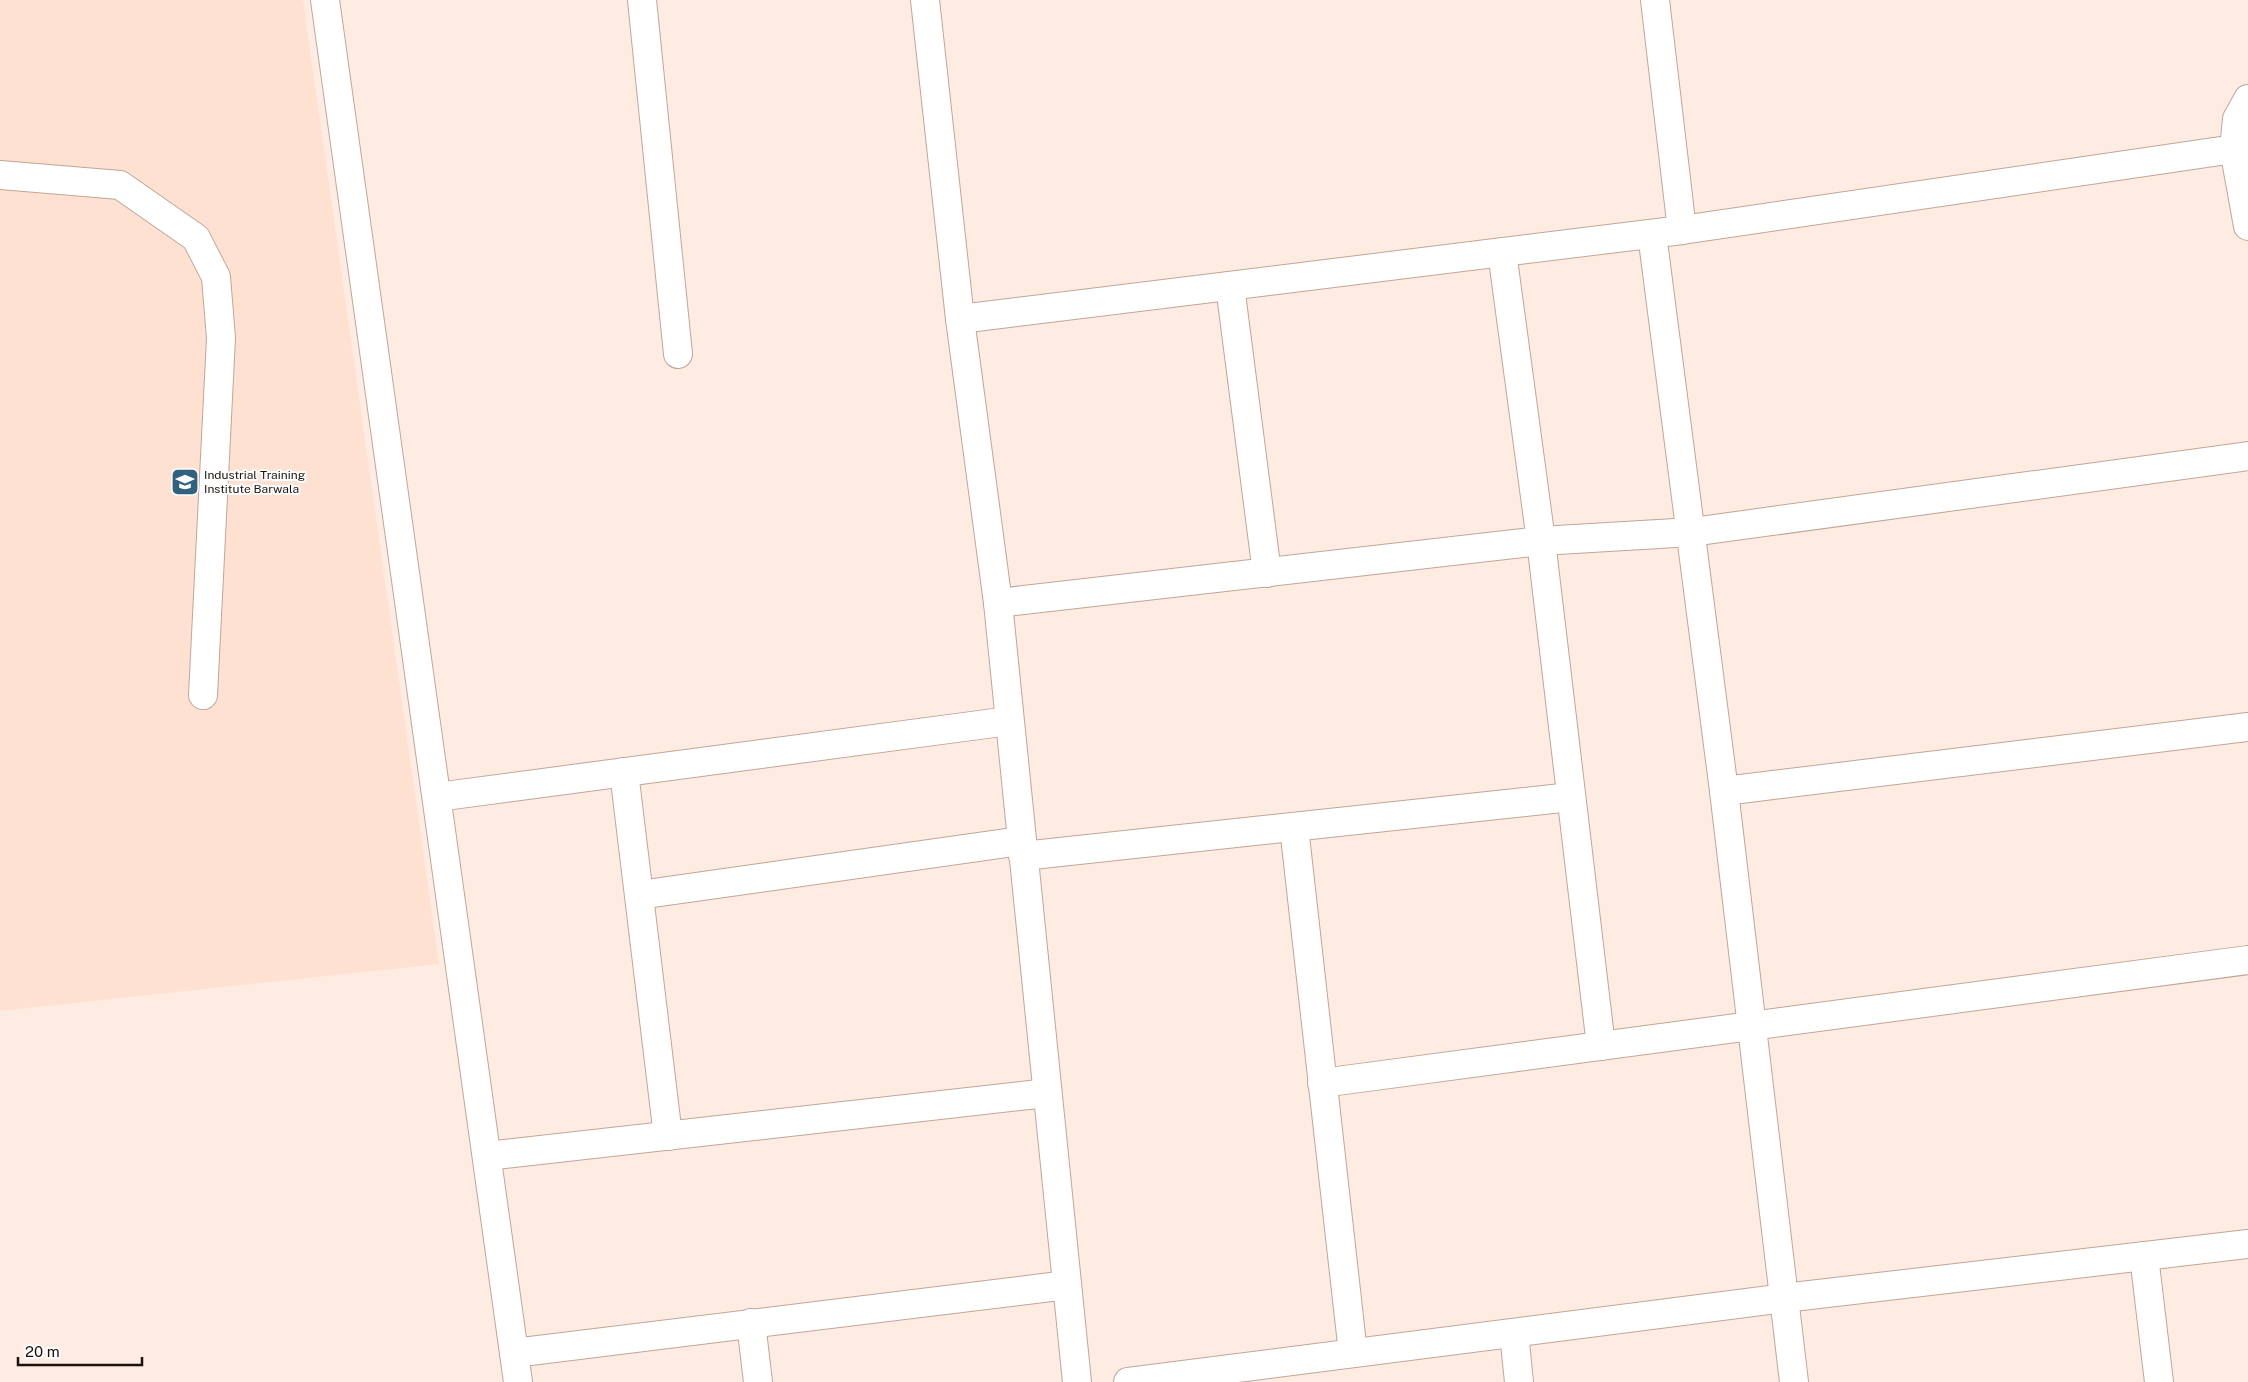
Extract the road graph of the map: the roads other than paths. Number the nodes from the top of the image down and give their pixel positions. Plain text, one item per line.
1 (325, 0) edge
2 (642, 0) edge
3 (926, 0) edge
4 (1655, 0) edge
5 (2248, 99) edge
6 (2234, 149) junction
7 (0, 175) edge
8 (2248, 226) edge
9 (1682, 230) junction
10 (1652, 234) junction
11 (1502, 252) junction
12 (1230, 286) junction
13 (960, 319) junction
14 (678, 354) dead end
15 (2248, 456) edge
16 (1692, 532) junction
17 (1541, 541) junction
18 (1266, 573) junction
19 (998, 603) junction
20 (203, 695) dead end
21 (1009, 722) junction
22 (2248, 727) edge
23 (624, 772) junction
24 (1724, 791) junction
25 (436, 797) junction
26 (1571, 797) junction
27 (1294, 827) junction
28 (1022, 848) junction
29 (639, 895) junction
30 (2248, 960) edge
31 (1752, 1026) junction
32 (1601, 1046) junction
33 (1322, 1083) junction
34 (1047, 1093) junction
35 (668, 1136) junction
36 (487, 1156) junction
37 (2248, 1244) edge
38 (2144, 1256) junction
39 (1067, 1285) junction
40 (1784, 1298) junction
41 (751, 1324) junction
42 (1514, 1333) junction
43 (514, 1353) junction
44 (1353, 1353) junction
45 (1280, 1372) edge
46 (518, 1382) edge
47 (758, 1382) edge
48 (1076, 1382) edge
49 (1128, 1382) edge
50 (1519, 1382) edge
51 (1794, 1382) edge
52 (2159, 1382) edge

1 - 25 street
2 - 14 street
3 - 13 street
4 - 9 street
5 - 6 street
6 - 8 street
6 - 9 street
7 - 20 street
9 - 10 street
10 - 11 street
10 - 16 street
11 - 12 street
11 - 17 street
12 - 13 street
12 - 18 street
13 - 19 street
15 - 16 street
16 - 17 street
16 - 24 street
17 - 18 street
17 - 26 street
18 - 19 street
19 - 21 street
21 - 23 street
21 - 28 street
22 - 24 street
23 - 25 street
23 - 29 street
24 - 31 street
25 - 36 street
26 - 27 street
26 - 32 street
27 - 28 street
27 - 33 street
28 - 29 street
28 - 34 street
29 - 35 street
30 - 31 street
31 - 32 street
31 - 40 street
32 - 33 street
33 - 44 street
34 - 35 street
34 - 39 street
35 - 36 street
36 - 43 street
37 - 38 street
38 - 40 street
38 - 52 street
39 - 41 street
39 - 48 street
40 - 42 street
40 - 51 street
41 - 43 street
41 - 47 street
42 - 44 street
42 - 50 street
43 - 46 street
44 - 45 street
45 - 49 street

